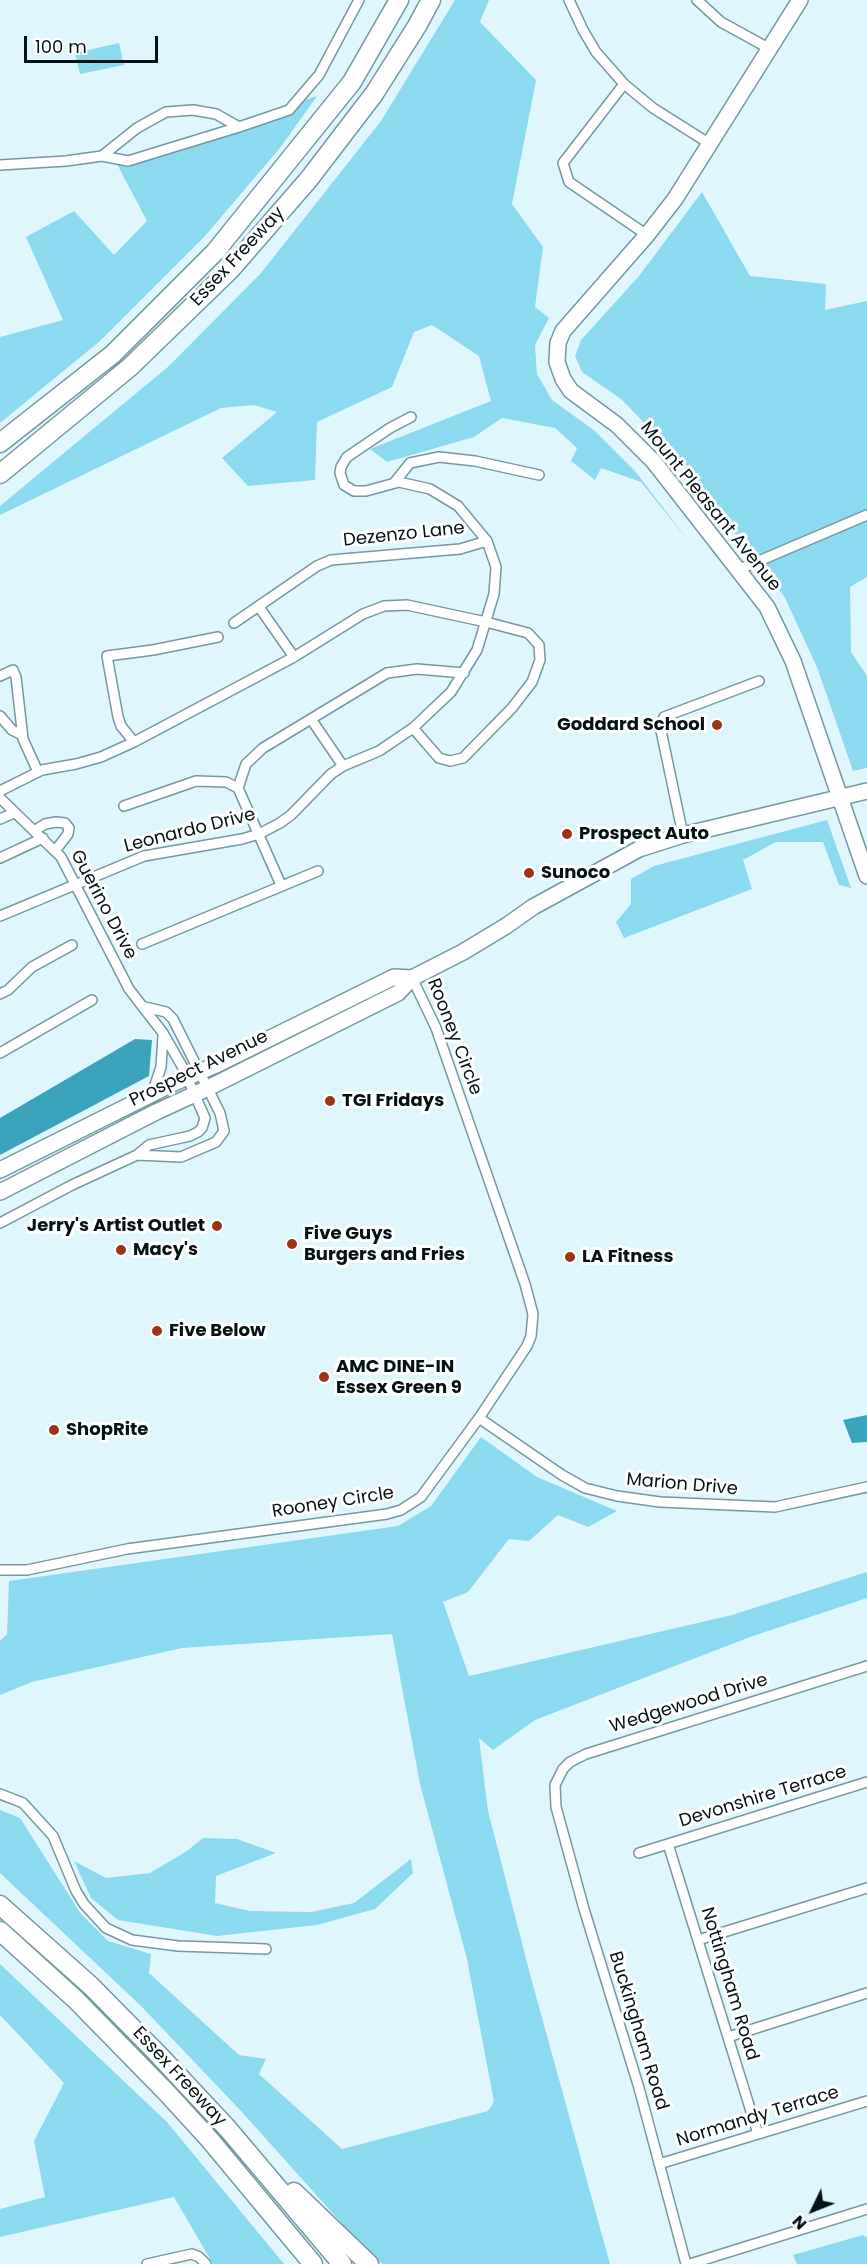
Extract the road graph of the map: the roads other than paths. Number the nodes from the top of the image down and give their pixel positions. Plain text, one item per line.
1 (359, 0) edge
2 (399, 0) edge
3 (430, 0) edge
4 (569, 0) edge
5 (697, 0) edge
6 (800, 0) edge
7 (770, 49) junction
8 (624, 84) junction
9 (239, 127) junction
10 (710, 144) junction
11 (102, 156) junction
12 (0, 165) edge
13 (647, 235) junction
14 (411, 417) dead end
15 (0, 443) edge
16 (0, 474) edge
17 (539, 475) dead end
18 (394, 483) junction
19 (867, 515) edge
20 (487, 541) junction
21 (740, 569) junction
22 (259, 607) junction
23 (486, 622) junction
24 (234, 623) dead end
25 (218, 637) dead end
26 (294, 657) junction
27 (464, 673) junction
28 (0, 676) edge
29 (759, 681) dead end
30 (0, 716) edge
31 (311, 718) junction
32 (413, 728) junction
33 (22, 735) junction
34 (134, 742) junction
35 (343, 766) junction
36 (38, 772) junction
37 (238, 788) junction
38 (867, 790) edge
39 (0, 792) edge
40 (840, 797) junction
41 (0, 798) edge
42 (124, 806) dead end
43 (14, 813) junction
44 (0, 819) edge
45 (34, 831) junction
46 (259, 834) junction
47 (683, 835) junction
48 (43, 838) junction
49 (56, 851) junction
50 (0, 858) edge
51 (318, 870) dead end
52 (867, 876) edge
53 (281, 885) junction
54 (76, 886) junction
55 (0, 916) edge
56 (142, 944) dead end
57 (72, 945) dead end
58 (412, 978) junction
59 (0, 994) edge
60 (92, 1000) dead end
61 (145, 1007) junction
62 (163, 1033) junction
63 (0, 1053) edge
64 (193, 1075) junction
65 (201, 1091) junction
66 (152, 1095) junction
67 (137, 1155) junction
68 (0, 1170) edge
69 (0, 1192) edge
70 (0, 1223) edge
71 (479, 1418) junction
72 (867, 1487) edge
73 (0, 1570) edge
74 (867, 1666) edge
75 (867, 1782) edge
76 (0, 1794) edge
77 (556, 1808) joint
78 (668, 1844) junction
79 (639, 1853) dead end
80 (867, 1888) edge
81 (0, 1905) edge
82 (0, 1931) edge
83 (698, 1940) junction
84 (266, 1949) dead end
85 (867, 1994) edge
86 (728, 2037) junction
87 (867, 2101) edge
88 (228, 2129) junction
89 (758, 2134) junction
90 (659, 2164) junction
91 (867, 2209) edge
92 (147, 2264) edge
93 (206, 2264) edge
94 (313, 2264) edge
95 (342, 2264) edge
96 (369, 2264) edge
97 (688, 2264) edge

1 - 9 street
2 - 15 highway, Essex Freeway
3 - 16 highway, Essex Freeway
4 - 8 street
5 - 7 street
6 - 7 main road, Mount Pleasant Avenue
7 - 10 main road, Mount Pleasant Avenue
8 - 10 street
8 - 13 street
9 - 11 street
9 - 11 street
10 - 13 main road, Mount Pleasant Avenue
11 - 12 street
13 - 21 main road, Mount Pleasant Avenue
14 - 18 street, Leonardo Drive
17 - 18 street
18 - 20 street, Leonardo Drive
19 - 21 street
20 - 22 street, Dezenzo Lane
20 - 23 street, Leonardo Drive
21 - 40 main road, Mount Pleasant Avenue
22 - 24 street, Dezenzo Lane
22 - 26 street
23 - 26 street
23 - 27 street, Leonardo Drive
23 - 32 street
25 - 34 street
26 - 34 street
27 - 31 street
27 - 32 street, Leonardo Drive
28 - 33 street
29 - 47 street
30 - 33 street
31 - 35 street
31 - 37 street
32 - 35 street, Leonardo Drive
33 - 36 street
34 - 36 street
35 - 46 street, Leonardo Drive
36 - 39 street
37 - 42 street
37 - 46 street
38 - 40 main road, Prospect Avenue
40 - 47 main road, Prospect Avenue
40 - 52 main road, Mount Pleasant Avenue
41 - 43 street, Guerino Drive
43 - 44 street
43 - 45 street, Guerino Drive
45 - 48 street, Guerino Drive
45 - 49 street
46 - 53 street
46 - 54 street, Leonardo Drive
47 - 58 main road, Prospect Avenue
48 - 49 street, Guerino Drive
48 - 50 street
49 - 54 street, Guerino Drive
51 - 53 street
53 - 56 street
54 - 55 street, Leonardo Drive
54 - 61 street, Guerino Drive
57 - 59 street
58 - 64 main road, Prospect Avenue
58 - 65 main road, Prospect Avenue
58 - 71 street, Rooney Circle
60 - 63 street
61 - 62 street, Guerino Drive
61 - 64 street, Guerino Drive
62 - 64 street, Guerino Drive
62 - 66 street
64 - 65 street
64 - 65 street, Guerino Drive
64 - 66 main road, Prospect Avenue
65 - 67 street
65 - 67 street
65 - 69 main road, Prospect Avenue
66 - 68 main road, Prospect Avenue
67 - 70 street
71 - 72 street, Marion Drive
71 - 73 street, Rooney Circle
74 - 77 street, Wedgewood Drive
75 - 78 street, Devonshire Terrace
76 - 84 street
77 - 90 street, Buckingham Road
78 - 79 street, Devonshire Terrace
78 - 83 street, Nottingham Road
80 - 83 street
81 - 88 highway, Essex Freeway
82 - 94 highway, Essex Freeway
83 - 86 street, Nottingham Road
85 - 86 street
86 - 89 street, Nottingham Road
87 - 89 street, Normandy Terrace
88 - 95 highway, Essex Freeway
88 - 96 highway
89 - 90 street, Normandy Terrace
90 - 97 street, Buckingham Road
91 - 97 street
92 - 93 street

